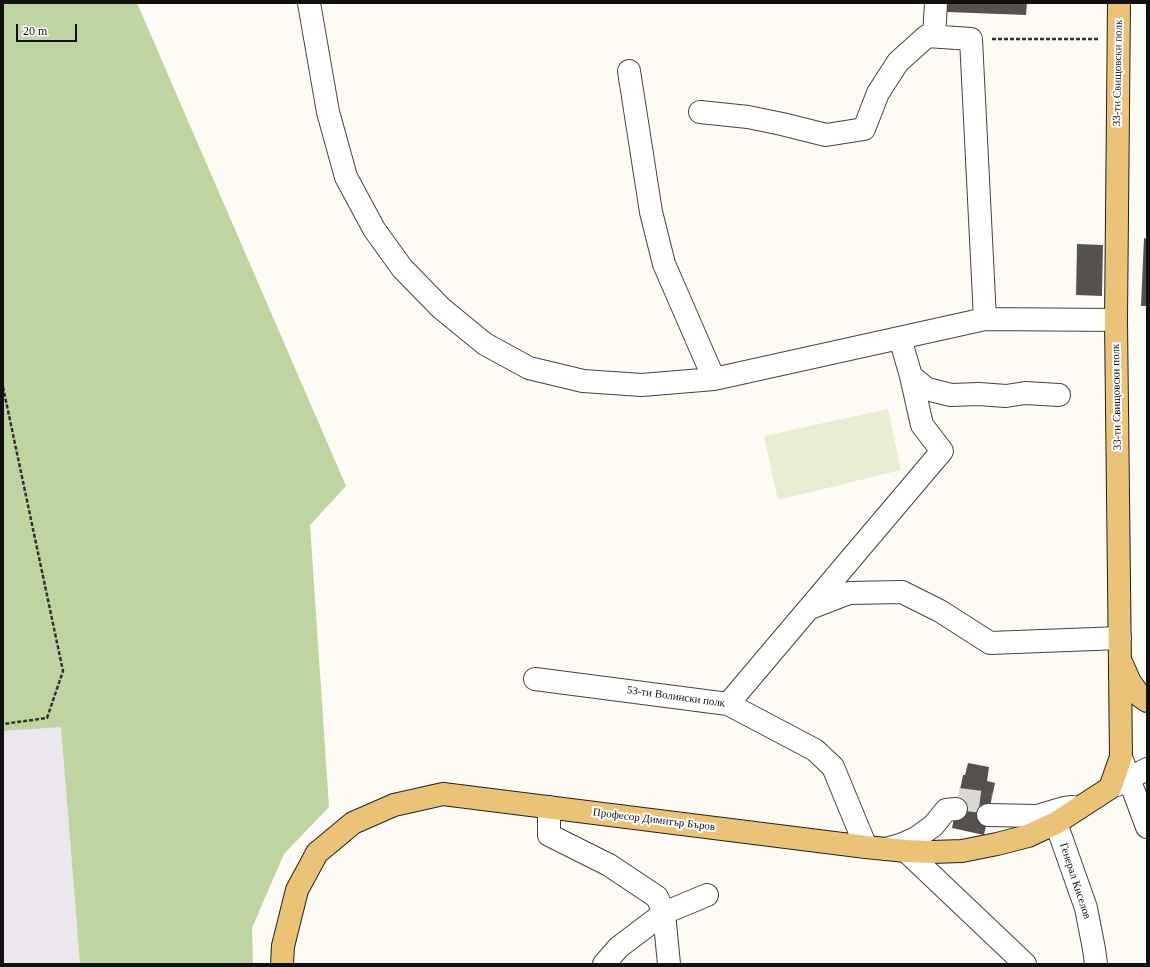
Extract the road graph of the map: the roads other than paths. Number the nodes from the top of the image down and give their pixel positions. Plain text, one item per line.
1 (309, 3) edge
2 (936, 3) edge
3 (1119, 3) edge
4 (934, 36) junction
5 (629, 71) dead end
6 (700, 112) dead end
7 (985, 319) junction
8 (1116, 320) junction
9 (900, 338) junction
10 (911, 376) junction
11 (714, 379) junction
12 (1059, 395) dead end
13 (809, 608) junction
14 (1120, 649) junction
15 (535, 679) dead end
16 (1147, 701) edge
17 (728, 704) junction
18 (1121, 757) junction
19 (1138, 774) edge
20 (1110, 788) junction
21 (953, 806) dead end
22 (549, 807) junction
23 (1060, 816) junction
24 (1147, 827) edge
25 (1028, 836) junction
26 (886, 849) junction
27 (707, 895) dead end
28 (664, 913) junction
29 (282, 964) edge
30 (604, 964) edge
31 (669, 964) edge
32 (1025, 964) edge
33 (1096, 964) edge

1 - 11 street
2 - 4 street
3 - 8 main road, 33-ти Свищовски полк
4 - 6 street
4 - 7 street
5 - 11 street
7 - 8 street
7 - 9 street
8 - 14 main road, 33-ти Свищовски полк
9 - 10 street
9 - 11 street
10 - 12 street
10 - 13 street
13 - 14 street
13 - 17 street
14 - 16 main road
14 - 18 main road, 33-ти Свищовски полк
15 - 17 street, 53-ти Волински полк
17 - 26 street, 53-ти Волински полк
18 - 19 street
18 - 20 main road, 33-ти Свищовски полк
19 - 20 street
19 - 24 street
20 - 23 main road, Професор Димитър Бъров
21 - 26 street
22 - 26 main road, Професор Димитър Бъров
22 - 28 street
22 - 29 main road, Професор Димитър Бъров
23 - 25 main road, Професор Димитър Бъров
23 - 25 street
23 - 33 street, Генерал Киселов
25 - 26 main road, Професор Димитър Бъров
26 - 32 street
27 - 28 street
28 - 30 street
28 - 31 street

